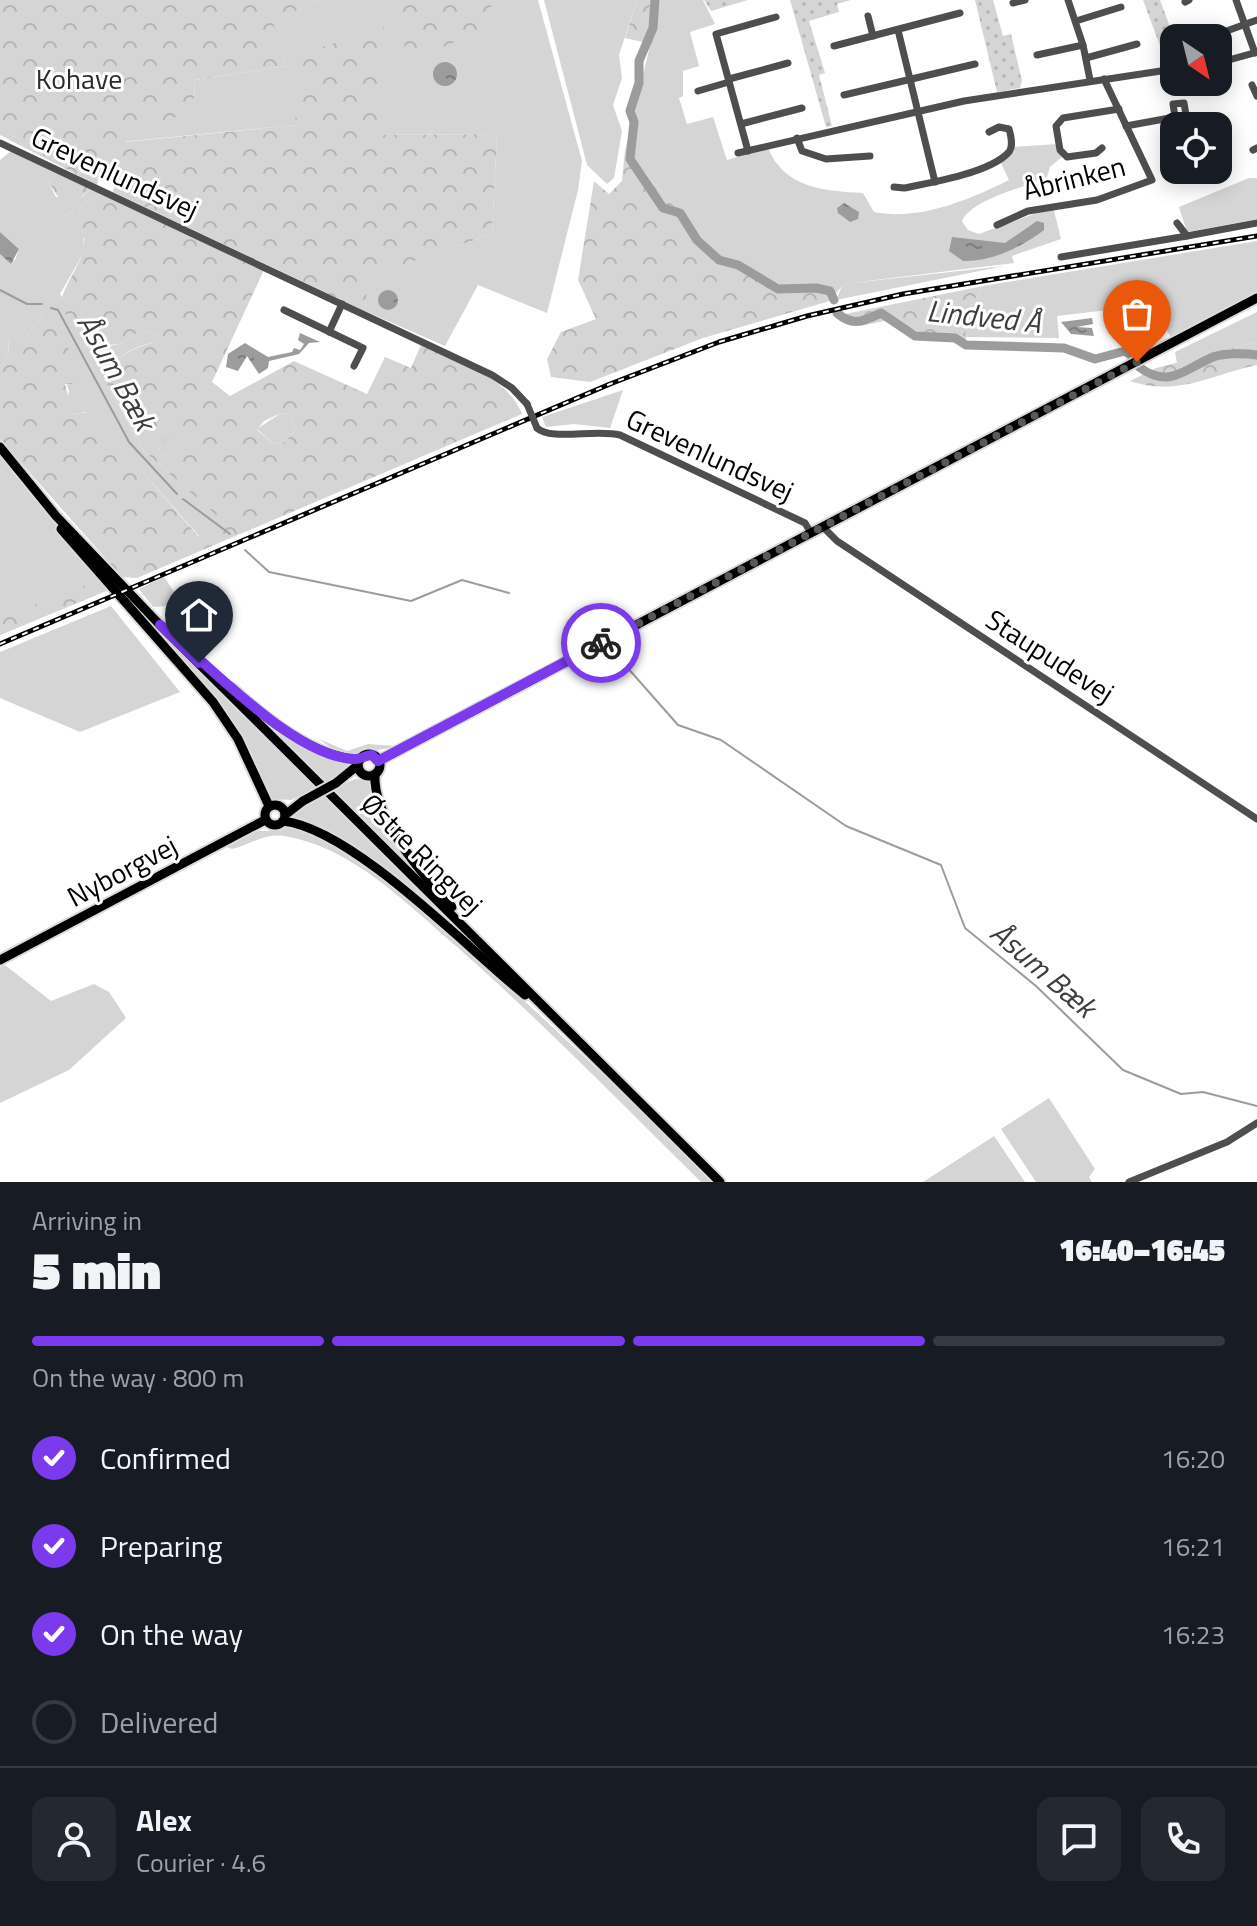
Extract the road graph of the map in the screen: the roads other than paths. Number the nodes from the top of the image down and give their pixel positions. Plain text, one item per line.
1 (1025, 0) edge
2 (1068, 0) edge
3 (1236, 0) edge
4 (1013, 3) dead end
5 (1121, 7) dead end
6 (960, 13) dead end
7 (868, 16) dead end
8 (776, 17) dead end
9 (1257, 20) edge
10 (1076, 21) junction
11 (1246, 25) junction
12 (898, 30) junction
13 (1232, 30) edge
14 (873, 36) junction
15 (1137, 44) dead end
16 (1083, 45) junction
17 (834, 46) dead end
18 (1256, 52) edge
19 (1037, 55) dead end
20 (1086, 58) junction
21 (1232, 59) edge
22 (788, 63) dead end
23 (975, 64) dead end
24 (1160, 71) edge
25 (912, 77) junction
26 (1104, 79) junction
27 (1090, 80) junction
28 (729, 81) junction
29 (1252, 85) dead end
30 (698, 91) dead end
31 (844, 95) dead end
32 (1257, 96) edge
33 (802, 108) dead end
34 (1119, 109) junction
35 (919, 110) junction
36 (1160, 120) edge
37 (741, 124) junction
38 (1126, 126) junction
39 (989, 132) dead end
40 (797, 138) junction
41 (0, 143) edge
42 (1102, 148) dead end
43 (748, 151) junction
44 (738, 153) dead end
45 (870, 156) dead end
46 (935, 182) junction
47 (894, 187) dead end
48 (1177, 223) dead end
49 (1257, 223) edge
50 (997, 225) dead end
51 (1187, 236) junction
52 (1061, 257) dead end
53 (1257, 298) edge
54 (342, 304) junction
55 (284, 310) dead end
56 (329, 332) junction
57 (354, 366) dead end
58 (0, 447) edge
59 (24, 478) junction
60 (823, 527) junction
61 (811, 533) junction
62 (160, 625) junction
63 (378, 761) junction
64 (360, 766) junction
65 (375, 774) junction
66 (269, 806) junction
67 (283, 814) junction
68 (1257, 819) edge
69 (265, 820) junction
70 (496, 958) junction
71 (0, 960) edge
72 (562, 1025) junction
73 (1257, 1123) edge
74 (720, 1182) edge
75 (1129, 1182) edge

1 - 4 street
2 - 10 street
3 - 11 street
5 - 10 street
6 - 12 street
7 - 14 street
8 - 28 street
9 - 11 street
10 - 16 street
11 - 13 street
11 - 18 street
12 - 14 street
12 - 25 street
14 - 17 street
15 - 20 street
16 - 19 street
16 - 20 street
18 - 21 street
20 - 27 street
22 - 28 street
23 - 25 street
24 - 26 street
25 - 31 street
25 - 35 street
26 - 27 street
26 - 34 street, Åbrinken
27 - 35 street
28 - 30 street
28 - 37 street
29 - 32 street
33 - 37 street
34 - 38 street, Åbrinken
34 - 42 street, Åbrinken
35 - 40 street
35 - 46 street
36 - 38 street, Åbrinken
37 - 43 street
38 - 50 street, Åbrinken
39 - 46 street, Åbrinken
40 - 43 street
40 - 45 street
41 - 54 street, Grevenlundsvej
43 - 44 street
46 - 47 street, Åbrinken
48 - 51 street
49 - 51 street
51 - 52 street
53 - 60 main road
54 - 56 street
54 - 61 street, Grevenlundsvej, bridge
55 - 56 street
56 - 57 street
58 - 59 main road, Østre Ringvej
59 - 62 main road, Østre Ringvej
59 - 66 main road
60 - 61 main road
60 - 68 street, Staupudevej
61 - 63 main road
62 - 64 main road
62 - 70 main road, Østre Ringvej
63 - 64 main road
63 - 65 main road
64 - 65 main road
64 - 67 main road, bridge
65 - 70 main road
66 - 67 main road
66 - 69 main road
67 - 69 main road
67 - 72 main road
69 - 71 main road, Nyborgvej
70 - 72 main road, Østre Ringvej
72 - 74 main road, Østre Ringvej
73 - 75 street

